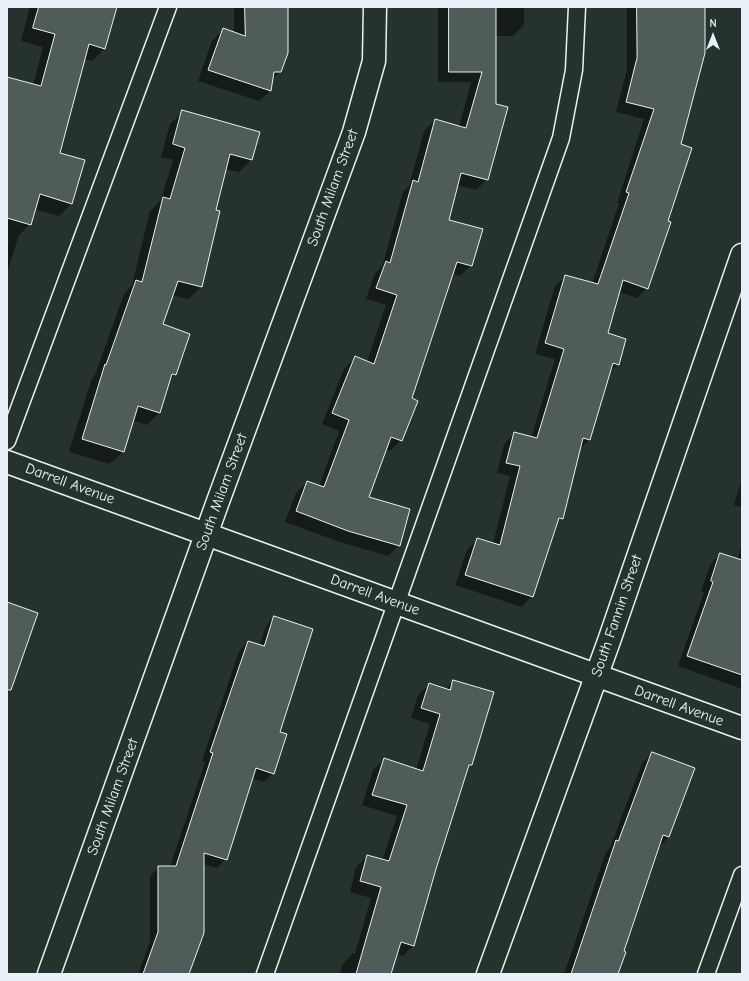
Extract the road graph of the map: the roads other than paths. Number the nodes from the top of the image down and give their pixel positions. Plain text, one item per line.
1 (168, 7) edge
2 (375, 7) edge
3 (577, 7) edge
4 (742, 256) edge
5 (7, 441) edge
6 (7, 462) edge
7 (207, 533) junction
8 (397, 603) junction
9 (596, 676) junction
10 (742, 728) edge
11 (742, 874) edge
12 (50, 974) edge
13 (265, 974) edge
14 (488, 974) edge
15 (706, 974) edge

1 - 5 lane
2 - 7 street, South Milam Street
3 - 8 lane
4 - 9 street, South Fannin Street
6 - 7 street, Darrell Avenue
7 - 8 street, Darrell Avenue
7 - 12 street, South Milam Street
8 - 9 street, Darrell Avenue
8 - 13 lane
9 - 10 street, Darrell Avenue
9 - 14 street, South Fannin Street
11 - 15 lane

